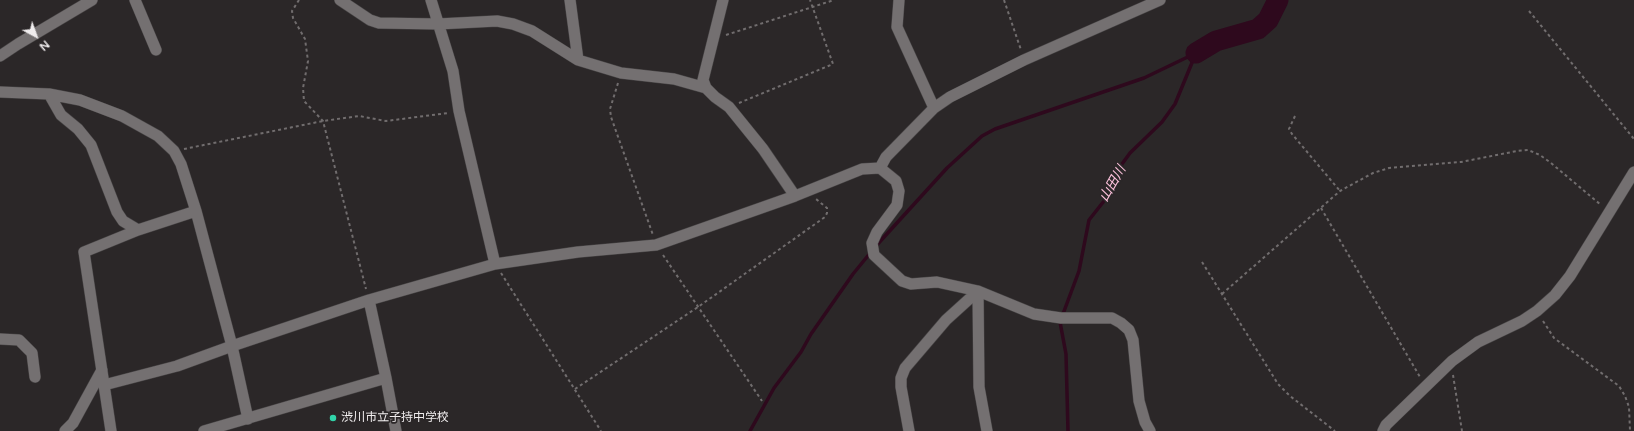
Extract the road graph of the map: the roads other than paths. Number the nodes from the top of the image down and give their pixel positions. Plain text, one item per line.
1 (92, 0) edge
2 (135, 0) edge
3 (340, 0) edge
4 (431, 0) edge
5 (570, 0) edge
6 (723, 0) edge
7 (899, 0) edge
8 (1160, 0) edge
9 (438, 24) junction
10 (156, 50) dead end
11 (0, 56) edge
12 (578, 60) junction
13 (706, 88) junction
14 (0, 92) edge
15 (49, 94) junction
16 (934, 108) junction
17 (880, 168) junction
18 (1634, 172) edge
19 (795, 196) junction
20 (196, 211) junction
21 (138, 230) junction
22 (495, 264) junction
23 (978, 291) junction
24 (369, 300) junction
25 (0, 339) edge
26 (232, 346) junction
27 (102, 370) junction
28 (35, 377) dead end
29 (386, 378) junction
30 (104, 385) junction
31 (248, 419) junction
32 (65, 431) edge
33 (110, 431) edge
34 (204, 431) edge
35 (396, 431) edge
36 (909, 431) edge
37 (987, 431) edge
38 (1150, 431) edge
39 (1383, 431) edge

1 - 11 street
2 - 10 street
3 - 9 street
4 - 9 street
5 - 12 street
6 - 13 street
7 - 16 street
8 - 16 street
9 - 12 street
9 - 22 street
12 - 13 street
13 - 19 street
14 - 15 street
15 - 20 street
15 - 21 street
16 - 17 street
17 - 19 street
17 - 23 street
18 - 39 street
19 - 22 street
20 - 21 street
20 - 26 street
21 - 27 street
22 - 24 street
23 - 36 street
23 - 37 street
23 - 38 street
24 - 26 street
24 - 29 street
25 - 28 street
26 - 30 street
26 - 31 street
27 - 30 street
27 - 32 street
29 - 31 street
29 - 35 street
30 - 33 street
31 - 34 street

